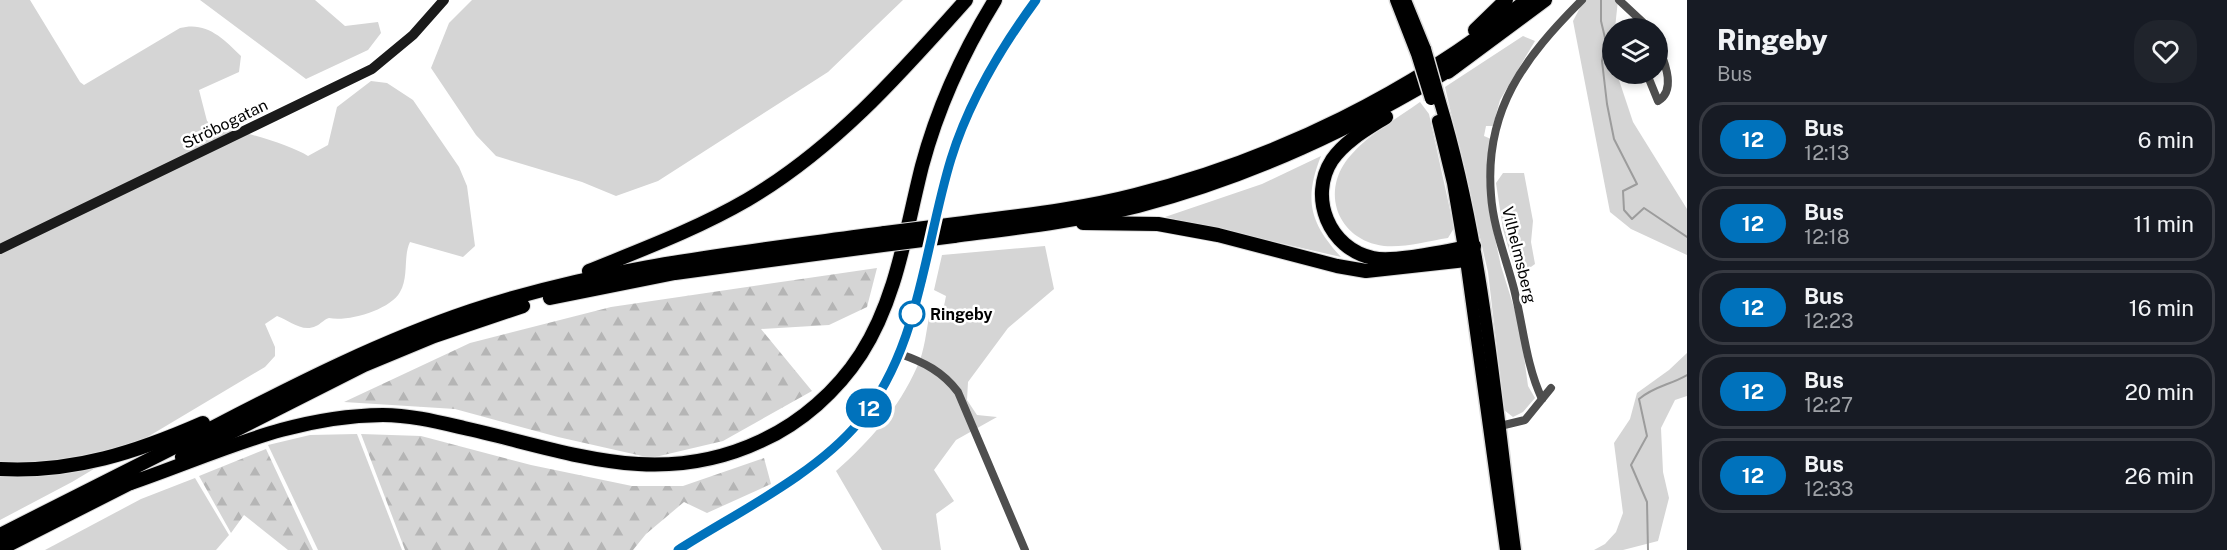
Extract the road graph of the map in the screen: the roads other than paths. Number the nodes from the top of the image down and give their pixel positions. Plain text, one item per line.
1 (444, 0) edge
2 (995, 0) edge
3 (1036, 0) edge
4 (1396, 0) edge
5 (1405, 0) edge
6 (1506, 0) edge
7 (1527, 0) edge
8 (1545, 0) edge
9 (1582, 0) edge
10 (1619, 0) edge
11 (961, 5) edge
12 (1638, 18) edge
13 (1421, 52) junction
14 (1454, 67) junction
15 (1651, 84) edge
16 (1668, 84) edge
17 (1392, 92) junction
18 (1039, 224) junction
19 (955, 230) junction
20 (884, 239) junction
21 (0, 249) edge
22 (1470, 253) junction
23 (540, 292) junction
24 (900, 354) junction
25 (1551, 388) dead end
26 (1542, 399) junction
27 (250, 408) junction
28 (1494, 427) junction
29 (0, 469) edge
30 (131, 483) junction
31 (0, 535) edge
32 (0, 549) edge
33 (678, 550) edge
34 (1025, 550) edge
35 (1506, 550) edge
36 (1515, 550) edge

1 - 21 street, Ströbogatan
2 - 30 highway
3 - 24 street
4 - 13 main road
5 - 13 main road
6 - 17 highway
7 - 17 highway
8 - 14 highway
9 - 26 street, Vilhelmsberg
10 - 12 street
11 - 23 highway
13 - 22 main road, bridge
14 - 18 highway
14 - 22 highway
15 - 16 street
17 - 19 highway
18 - 19 highway
18 - 22 highway
19 - 20 highway, bridge
20 - 23 highway
20 - 30 highway
22 - 28 main road
23 - 27 highway
24 - 33 street
24 - 34 street
25 - 26 street
26 - 28 street
27 - 29 highway
27 - 31 highway
28 - 35 main road
28 - 36 main road
30 - 32 highway

